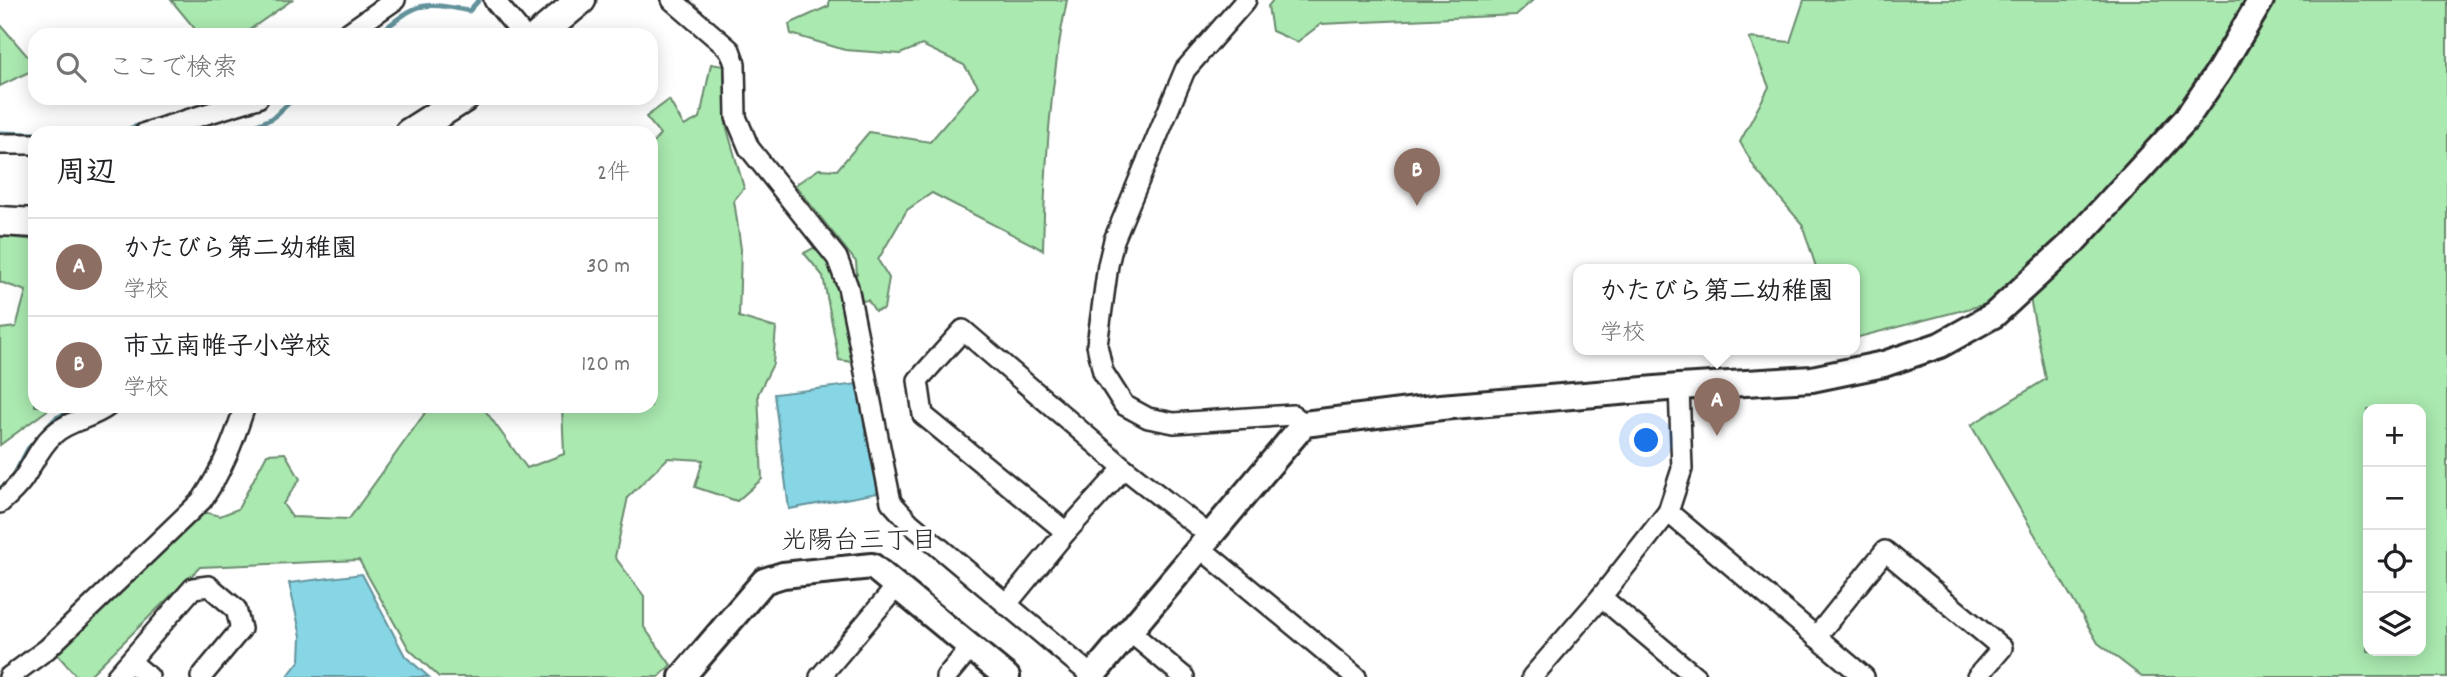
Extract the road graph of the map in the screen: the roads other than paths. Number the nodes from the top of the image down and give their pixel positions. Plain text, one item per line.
1 (395, 0) edge
2 (581, 0) edge
3 (672, 0) edge
4 (1246, 0) edge
5 (2260, 0) edge
6 (499, 2) edge
7 (355, 28) edge
8 (518, 28) edge
9 (547, 28) edge
10 (242, 105) edge
11 (453, 105) edge
12 (167, 126) edge
13 (195, 126) edge
14 (419, 126) edge
15 (28, 144) edge
16 (0, 145) edge
17 (0, 221) edge
18 (28, 223) edge
19 (1679, 387) junction
20 (97, 413) edge
21 (244, 413) edge
22 (1304, 424) junction
23 (1124, 468) junction
24 (0, 503) edge
25 (1668, 512) junction
26 (1066, 532) junction
27 (1204, 541) junction
28 (897, 586) junction
29 (1601, 597) junction
30 (1006, 605) junction
31 (1129, 631) junction
32 (1816, 637) junction
33 (971, 647) junction
34 (131, 662) junction
35 (1091, 676) edge
36 (9, 677) edge
37 (116, 677) edge
38 (149, 677) edge
39 (201, 677) edge
40 (682, 677) edge
41 (820, 677) edge
42 (946, 677) edge
43 (1007, 677) edge
44 (1184, 677) edge
45 (1356, 677) edge
46 (1532, 677) edge
47 (1696, 677) edge
48 (1864, 677) edge
49 (1977, 677) edge

1 - 7 street
2 - 9 main road
3 - 30 street
4 - 22 street
5 - 19 street
6 - 8 street
10 - 13 street
11 - 14 main road
12 - 13 street
15 - 16 street
17 - 18 main road
19 - 22 street
19 - 25 street
20 - 24 street
21 - 36 street
22 - 27 street
23 - 26 street
23 - 26 street
23 - 27 street
25 - 29 street
25 - 32 street
26 - 30 street
27 - 31 street
27 - 45 street
28 - 33 street
28 - 40 street
28 - 41 street
29 - 46 street
29 - 47 street
30 - 35 street
31 - 35 street
31 - 44 street
32 - 48 street
32 - 49 street
33 - 42 street
33 - 43 street
34 - 37 street
34 - 38 street
34 - 39 street

